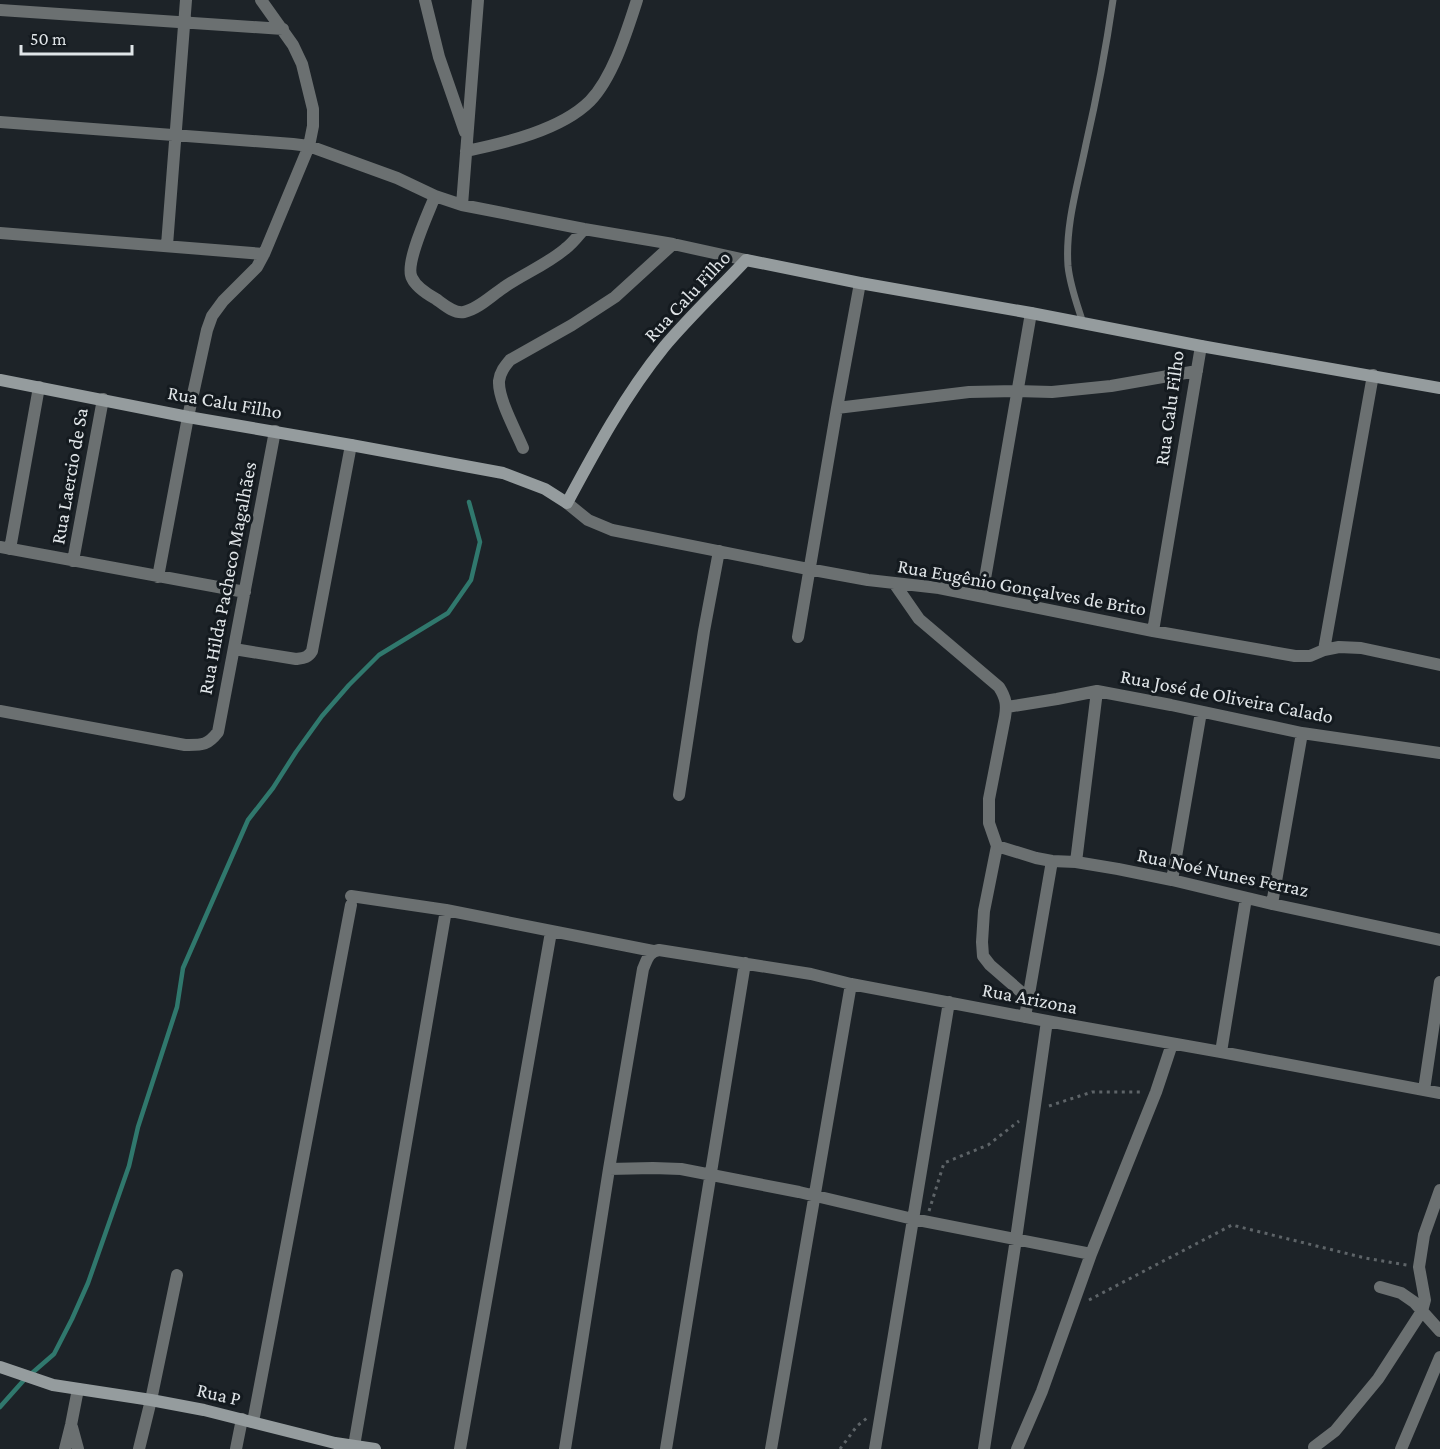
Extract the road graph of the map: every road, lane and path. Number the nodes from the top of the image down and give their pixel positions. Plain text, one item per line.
1 (186, 0) edge
2 (261, 0) edge
3 (425, 0) edge
4 (478, 0) edge
5 (637, 0) edge
6 (1113, 0) edge
7 (0, 10) edge
8 (184, 22) junction
9 (283, 29) junction
10 (0, 122) edge
11 (175, 134) junction
12 (467, 145) junction
13 (309, 146) junction
14 (435, 196) junction
15 (462, 205) junction
16 (584, 229) junction
17 (0, 233) edge
18 (673, 244) junction
19 (167, 246) junction
20 (264, 254) junction
21 (746, 260) junction
22 (860, 283) junction
23 (1031, 313) junction
24 (1083, 323) junction
25 (1201, 346) junction
26 (1197, 371) junction
27 (1373, 375) junction
28 (0, 380) edge
29 (39, 387) junction
30 (1440, 388) edge
31 (1017, 391) junction
32 (103, 399) junction
33 (837, 408) junction
34 (188, 417) junction
35 (275, 431) junction
36 (351, 444) junction
37 (523, 448) dead end
38 (567, 503) junction
39 (5, 548) edge
40 (720, 551) junction
41 (73, 561) junction
42 (808, 569) junction
43 (158, 577) junction
44 (894, 583) junction
45 (245, 592) junction
46 (982, 596) junction
47 (1153, 632) junction
48 (798, 637) dead end
49 (234, 649) junction
50 (1324, 650) junction
51 (1440, 665) edge
52 (1097, 691) junction
53 (1006, 702) junction
54 (0, 711) edge
55 (1201, 712) junction
56 (1302, 733) junction
57 (1440, 753) edge
58 (679, 795) dead end
59 (997, 846) junction
60 (1052, 861) junction
61 (1076, 862) junction
62 (1172, 880) junction
63 (1246, 898) junction
64 (1272, 904) junction
65 (446, 910) junction
66 (551, 932) junction
67 (1440, 940) edge
68 (653, 951) junction
69 (745, 963) junction
70 (1440, 982) edge
71 (851, 984) junction
72 (1028, 998) junction
73 (949, 1002) junction
74 (1025, 1017) junction
75 (1047, 1021) junction
76 (1172, 1044) junction
77 (1221, 1052) junction
78 (1424, 1090) junction
79 (1440, 1093) edge
80 (609, 1169) junction
81 (711, 1174) junction
82 (1440, 1190) edge
83 (814, 1196) junction
84 (913, 1219) junction
85 (1016, 1239) junction
86 (1091, 1254) junction
87 (1419, 1267) junction
88 (177, 1275) dead end
89 (1380, 1287) dead end
90 (1071, 1309) junction
91 (1422, 1311) junction
92 (1440, 1331) edge
93 (1440, 1357) edge
94 (1, 1368) edge
95 (78, 1389) junction
96 (151, 1400) junction
97 (882, 1406) junction
98 (248, 1421) junction
99 (71, 1425) junction
100 (334, 1446) edge
101 (354, 1446) junction
102 (1314, 1447) dead end
103 (65, 1449) edge
104 (78, 1449) edge
105 (139, 1449) edge
106 (236, 1449) edge
107 (375, 1449) edge
108 (460, 1449) edge
109 (565, 1449) edge
110 (666, 1449) edge
111 (771, 1449) edge
112 (840, 1449) edge
113 (875, 1449) edge
114 (984, 1449) edge
115 (1017, 1449) edge
116 (1401, 1449) edge

1 - 8 street
2 - 9 street
3 - 12 street
4 - 12 street
5 - 12 street
6 - 24 lane
7 - 8 street
8 - 9 street
8 - 11 street
9 - 13 street
10 - 11 street
11 - 13 street
11 - 19 street
12 - 15 street
13 - 14 street
13 - 20 street
14 - 15 street
14 - 16 street
15 - 16 street
16 - 18 street
17 - 19 street
18 - 21 street
18 - 37 street
19 - 20 street
20 - 34 street
21 - 22 street, Rua Calu Filho
21 - 38 street, Rua Calu Filho
22 - 23 street, Rua Calu Filho
22 - 33 street
23 - 24 street, Rua Calu Filho
23 - 31 street
24 - 25 street, Rua Calu Filho
25 - 26 street, Rua Calu Filho
25 - 27 street
26 - 31 street
26 - 47 street, Rua Calu Filho
27 - 30 street
27 - 50 street
28 - 29 street, Rua Calu Filho
29 - 32 street, Rua Calu Filho
29 - 39 street
31 - 33 street
31 - 46 street
32 - 34 street, Rua Calu Filho
32 - 41 street, Rua Laercio de Sa
33 - 42 street
34 - 35 street, Rua Calu Filho
34 - 43 street
35 - 36 street, Rua Calu Filho
35 - 45 street, Rua Hilda Pacheco Magalhães
36 - 38 street, Rua Calu Filho
36 - 49 street
38 - 40 street, Rua Eugênio Gonçalves de Brito
39 - 41 street
40 - 42 street, Rua Eugênio Gonçalves de Brito
40 - 58 street
41 - 43 street
42 - 44 street, Rua Eugênio Gonçalves de Brito
42 - 48 street
43 - 45 street
44 - 46 street, Rua Eugênio Gonçalves de Brito
44 - 53 street
45 - 49 street, Rua Hilda Pacheco Magalhães
46 - 47 street, Rua Eugênio Gonçalves de Brito
47 - 50 street, Rua Eugênio Gonçalves de Brito
49 - 54 street, Rua Hilda Pacheco Magalhães
50 - 51 street, Rua Eugênio Gonçalves de Brito
52 - 53 street, Rua José de Oliveira Calado
52 - 55 street, Rua José de Oliveira Calado
52 - 61 street
53 - 59 street
55 - 56 street, Rua José de Oliveira Calado
55 - 62 street
56 - 57 street, Rua José de Oliveira Calado
56 - 64 street
59 - 60 street, Rua Noé Nunes Ferraz
59 - 72 street
60 - 61 street, Rua Noé Nunes Ferraz
60 - 72 street
61 - 62 street, Rua Noé Nunes Ferraz
62 - 63 street, Rua Noé Nunes Ferraz
63 - 64 street, Rua Noé Nunes Ferraz
63 - 77 street
64 - 67 street, Rua Noé Nunes Ferraz
65 - 66 street, Rua Arizona
65 - 98 street, Rua Arizona
65 - 101 street
66 - 68 street, Rua Arizona
66 - 108 street
68 - 69 street, Rua Arizona
68 - 80 street
69 - 71 street, Rua Arizona
69 - 81 street
70 - 78 street
71 - 73 street, Rua Arizona
71 - 83 street
72 - 74 street
73 - 74 street, Rua Arizona
73 - 84 street
74 - 75 street, Rua Arizona
75 - 76 street, Rua Arizona
75 - 85 street
76 - 77 street, Rua Arizona
76 - 86 street
77 - 78 street, Rua Arizona
78 - 79 street, Rua Arizona
80 - 81 street
80 - 109 street
81 - 83 street
81 - 110 street
82 - 87 street
83 - 84 street
83 - 111 street
84 - 85 street
84 - 97 street
85 - 86 street
85 - 114 street
86 - 90 street
87 - 90 path
87 - 91 street
88 - 96 street
89 - 91 street
90 - 115 street
91 - 92 street
91 - 102 street
93 - 116 street
94 - 95 street, Rua P
95 - 96 street, Rua P
95 - 99 street
96 - 98 street, Rua P
96 - 105 street
97 - 112 path
97 - 113 street
98 - 100 street, Rua P
98 - 106 street
99 - 103 street
99 - 104 street
100 - 101 street, Rua P
101 - 107 street, Rua P

